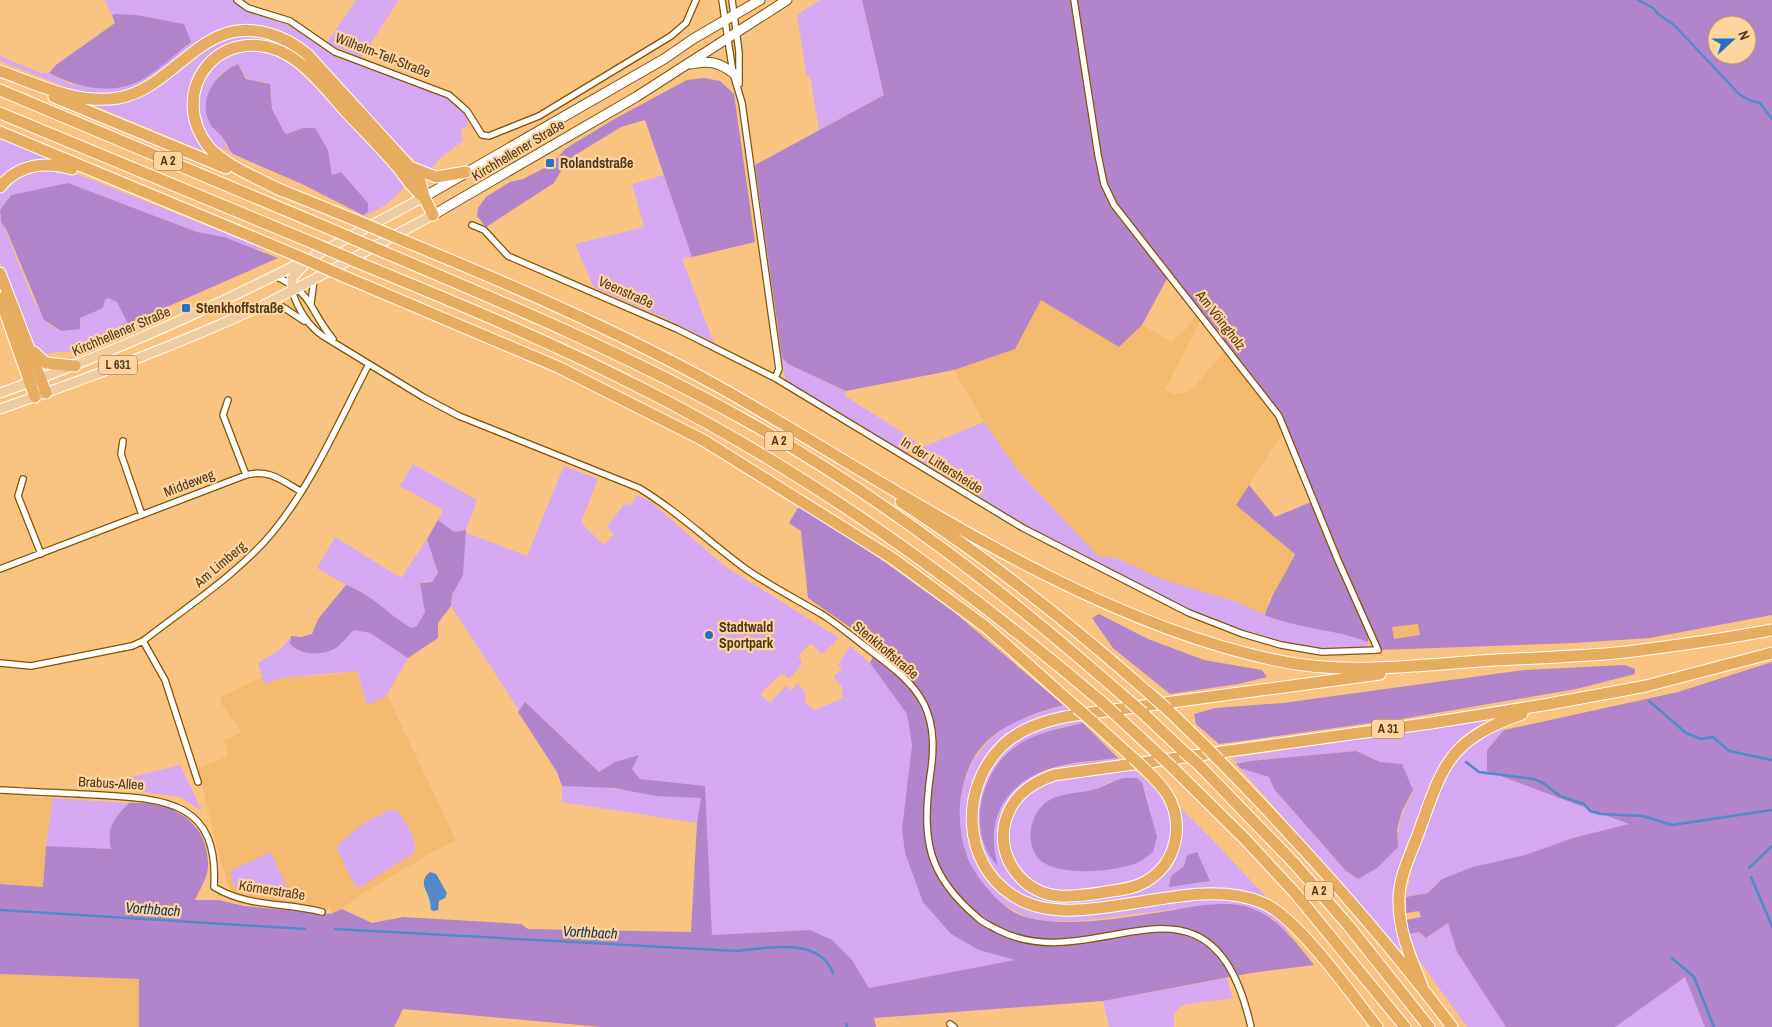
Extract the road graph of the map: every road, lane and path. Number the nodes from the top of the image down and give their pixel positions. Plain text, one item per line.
1 (237, 0) edge
2 (696, 0) edge
3 (722, 0) edge
4 (732, 0) edge
5 (760, 0) edge
6 (787, 0) edge
7 (1074, 0) edge
8 (734, 16) junction
9 (724, 22) junction
10 (737, 33) junction
11 (728, 38) junction
12 (686, 65) junction
13 (0, 71) edge
14 (733, 73) junction
15 (738, 87) junction
16 (0, 90) edge
17 (0, 112) edge
18 (0, 132) edge
19 (482, 135) joint
20 (410, 166) junction
21 (466, 172) junction
22 (124, 184) junction
23 (0, 187) edge
24 (282, 191) junction
25 (424, 197) junction
26 (433, 215) junction
27 (472, 224) dead end
28 (314, 256) dead end
29 (0, 273) edge
30 (275, 276) junction
31 (314, 280) junction
32 (294, 287) junction
33 (0, 298) edge
34 (310, 303) junction
35 (254, 309) junction
36 (312, 328) junction
37 (336, 342) junction
38 (30, 348) junction
39 (369, 364) junction
40 (75, 366) junction
41 (775, 378) junction
42 (36, 381) junction
43 (0, 393) edge
44 (41, 395) junction
45 (228, 400) dead end
46 (0, 409) edge
47 (771, 417) junction
48 (123, 442) dead end
49 (246, 475) junction
50 (22, 479) dead end
51 (300, 491) junction
52 (801, 500) junction
53 (142, 515) junction
54 (893, 540) junction
55 (41, 554) junction
56 (0, 569) edge
57 (1772, 630) edge
58 (143, 640) junction
59 (1378, 650) joint
60 (1772, 652) edge
61 (0, 663) edge
62 (1448, 663) junction
63 (1549, 704) junction
64 (1223, 756) junction
65 (198, 782) dead end
66 (0, 790) edge
67 (208, 834) joint
68 (322, 912) dead end
69 (1422, 986) junction
70 (1251, 1027) edge
71 (1377, 1027) edge
72 (1404, 1027) edge
73 (1429, 1027) edge
74 (1452, 1027) edge

1 - 19 street, Wilhelm-Tell-Straße
2 - 19 street, Kirchhellener Straße
3 - 9 street
4 - 8 street
5 - 8 main road, Kirchhellener Straße
6 - 10 main road, Kirchhellener Straße / L 631
7 - 59 street, Am Vöingholz
8 - 9 main road, Kirchhellener Straße
8 - 10 street
9 - 11 street
9 - 21 main road, Kirchhellener Straße
10 - 11 main road, Kirchhellener Straße / L 631
10 - 15 street
11 - 12 main road, Kirchhellener Straße / L 631
11 - 14 street
12 - 14 main road, L 631
12 - 26 main road, Kirchhellener Straße / L 631
13 - 20 highway
13 - 24 highway
14 - 15 street
15 - 41 street
16 - 73 highway, A 2, bridge
17 - 54 highway, A 2, bridge
18 - 22 highway
20 - 21 highway
20 - 25 highway
21 - 25 main road, Kirchhellener Straße
22 - 23 highway
22 - 52 highway, bridge
24 - 25 highway
24 - 47 highway, bridge
25 - 26 highway
25 - 28 main road, Kirchhellener Straße
26 - 31 main road, Kirchhellener Straße / L 631
27 - 41 street, Veenstraße
29 - 38 highway
30 - 32 street
30 - 32 main road, Kirchhellener Straße / L 631
30 - 40 main road, Kirchhellener Straße / L 631
31 - 32 main road, Kirchhellener Straße / L 631
31 - 34 street
32 - 34 street, Stenkhoffstraße
32 - 35 main road, Kirchhellener Straße / L 631
32 - 36 street, Stenkhoffstraße
33 - 42 highway
34 - 37 street, Stenkhoffstraße
35 - 36 street, Kirchhellener Straße
35 - 44 main road, Kirchhellener Straße / L 631
36 - 37 street, Stenkhoffstraße
37 - 39 street, Stenkhoffstraße
38 - 40 highway
38 - 42 highway
39 - 51 street, Am Limberg
39 - 70 street, Stenkhoffstraße
40 - 42 main road, Kirchhellener Straße / L 631
41 - 59 street, In der Littersheide
42 - 43 main road, Kirchhellener Straße / L 631
42 - 44 highway
44 - 46 main road, Kirchhellener Straße / L 631
45 - 49 street
47 - 62 highway
47 - 64 highway, bridge
48 - 53 street
49 - 51 street, Middeweg
49 - 53 street, Middeweg
50 - 55 street
51 - 58 street, Am Limberg
52 - 54 highway
52 - 64 highway, bridge
53 - 55 street, Middeweg
54 - 72 highway, A 2, bridge
55 - 56 street, Middeweg
57 - 62 highway
58 - 61 street, Am Limberg
58 - 65 street
60 - 63 highway, A 31
62 - 71 highway
63 - 64 highway, A 31
63 - 69 highway
64 - 69 highway
66 - 67 street, Brabus-Allee
67 - 68 street, Körnerstraße
69 - 74 highway

